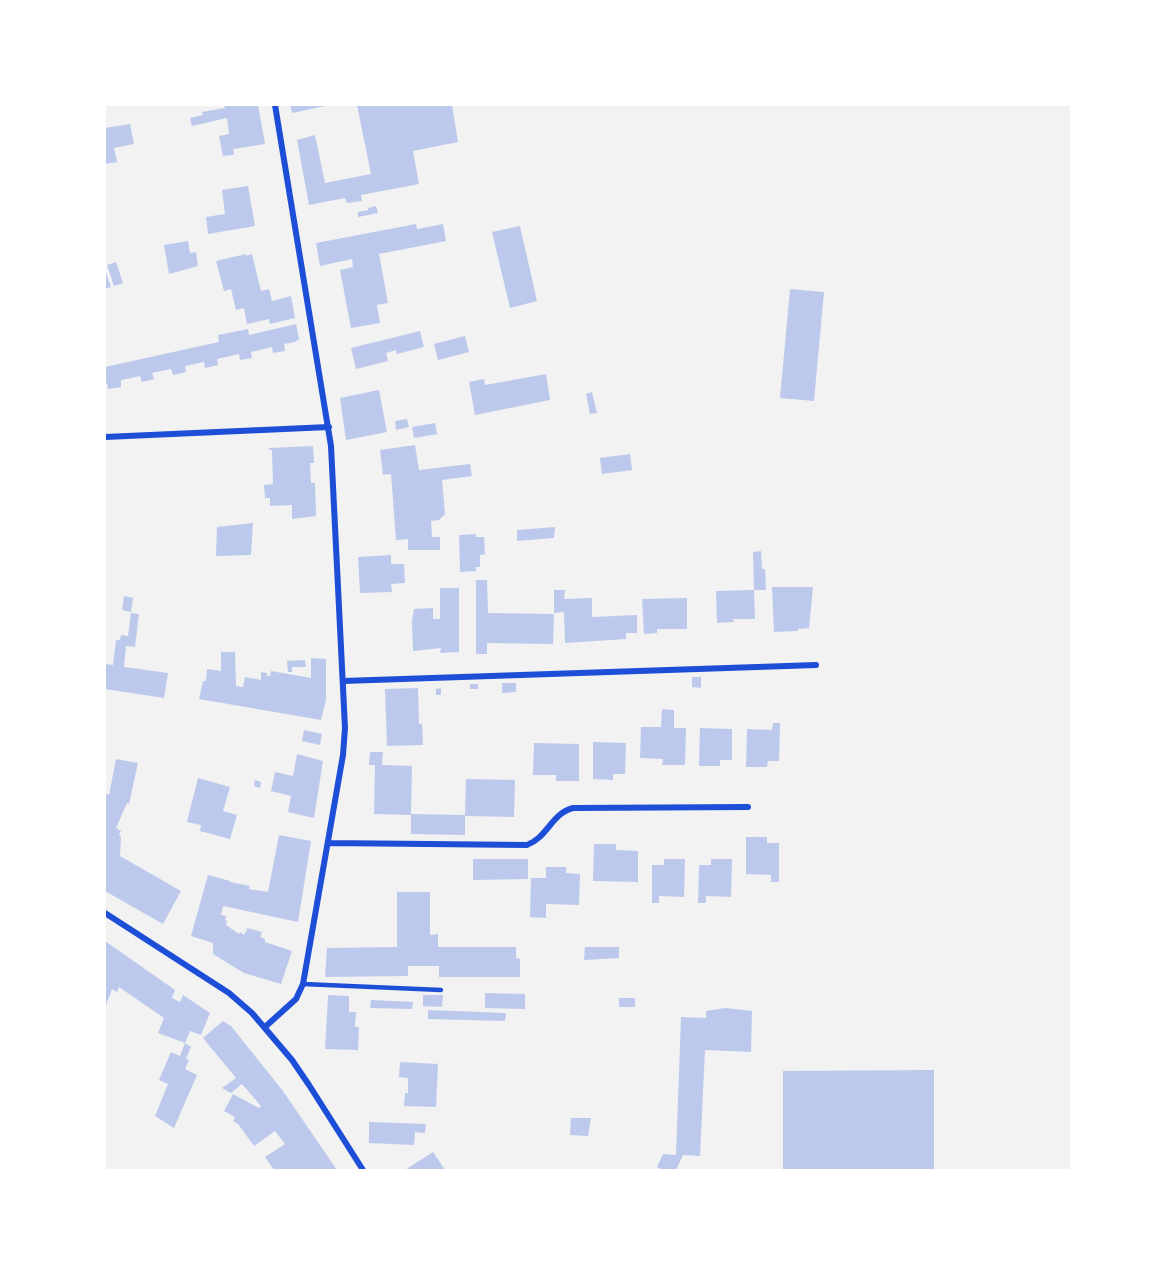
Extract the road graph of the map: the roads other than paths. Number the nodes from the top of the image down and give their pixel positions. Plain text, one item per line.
1 (275, 105) edge
2 (329, 427) junction
3 (105, 436) edge
4 (816, 665) dead end
5 (343, 681) junction
6 (748, 807) dead end
7 (328, 843) junction
8 (105, 913) edge
9 (303, 984) junction
10 (441, 990) dead end
11 (265, 1026) junction
12 (363, 1170) edge

1 - 2 street
2 - 3 street
2 - 5 street
4 - 5 street
5 - 7 street
6 - 7 street
7 - 9 street
8 - 11 street
9 - 10 lane
9 - 11 street
11 - 12 street

